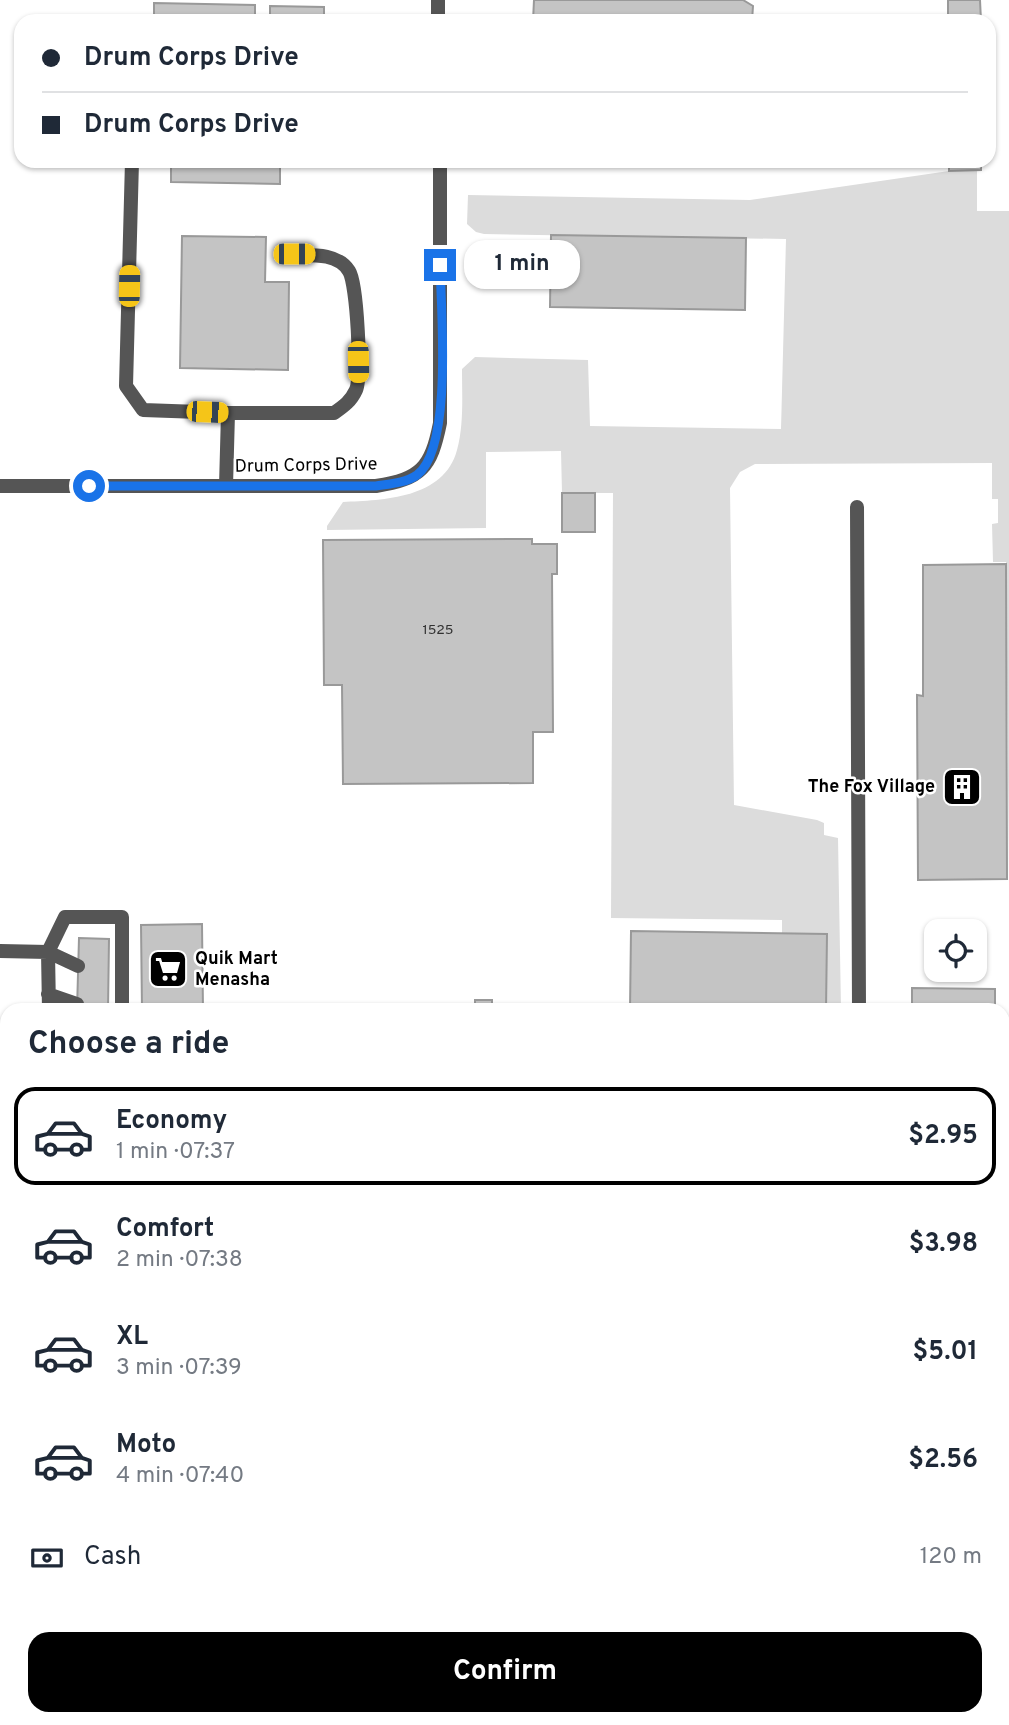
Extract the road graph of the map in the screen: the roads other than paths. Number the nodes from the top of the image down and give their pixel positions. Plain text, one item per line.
1 (132, 168) edge
2 (440, 168) edge
3 (294, 254) dead end
4 (228, 413) junction
5 (0, 486) edge
6 (226, 486) junction
7 (857, 508) dead end
8 (0, 951) edge
9 (48, 952) junction
10 (78, 966) dead end
11 (48, 994) junction
12 (49, 1003) edge
13 (74, 1003) edge
14 (120, 1003) edge
15 (859, 1003) edge

1 - 4 street
2 - 6 street, Drum Corps Drive
3 - 4 street
4 - 6 street
5 - 6 street, Drum Corps Drive
7 - 15 street
8 - 9 street
9 - 10 street
9 - 11 street
9 - 14 street
11 - 12 street
11 - 13 street

